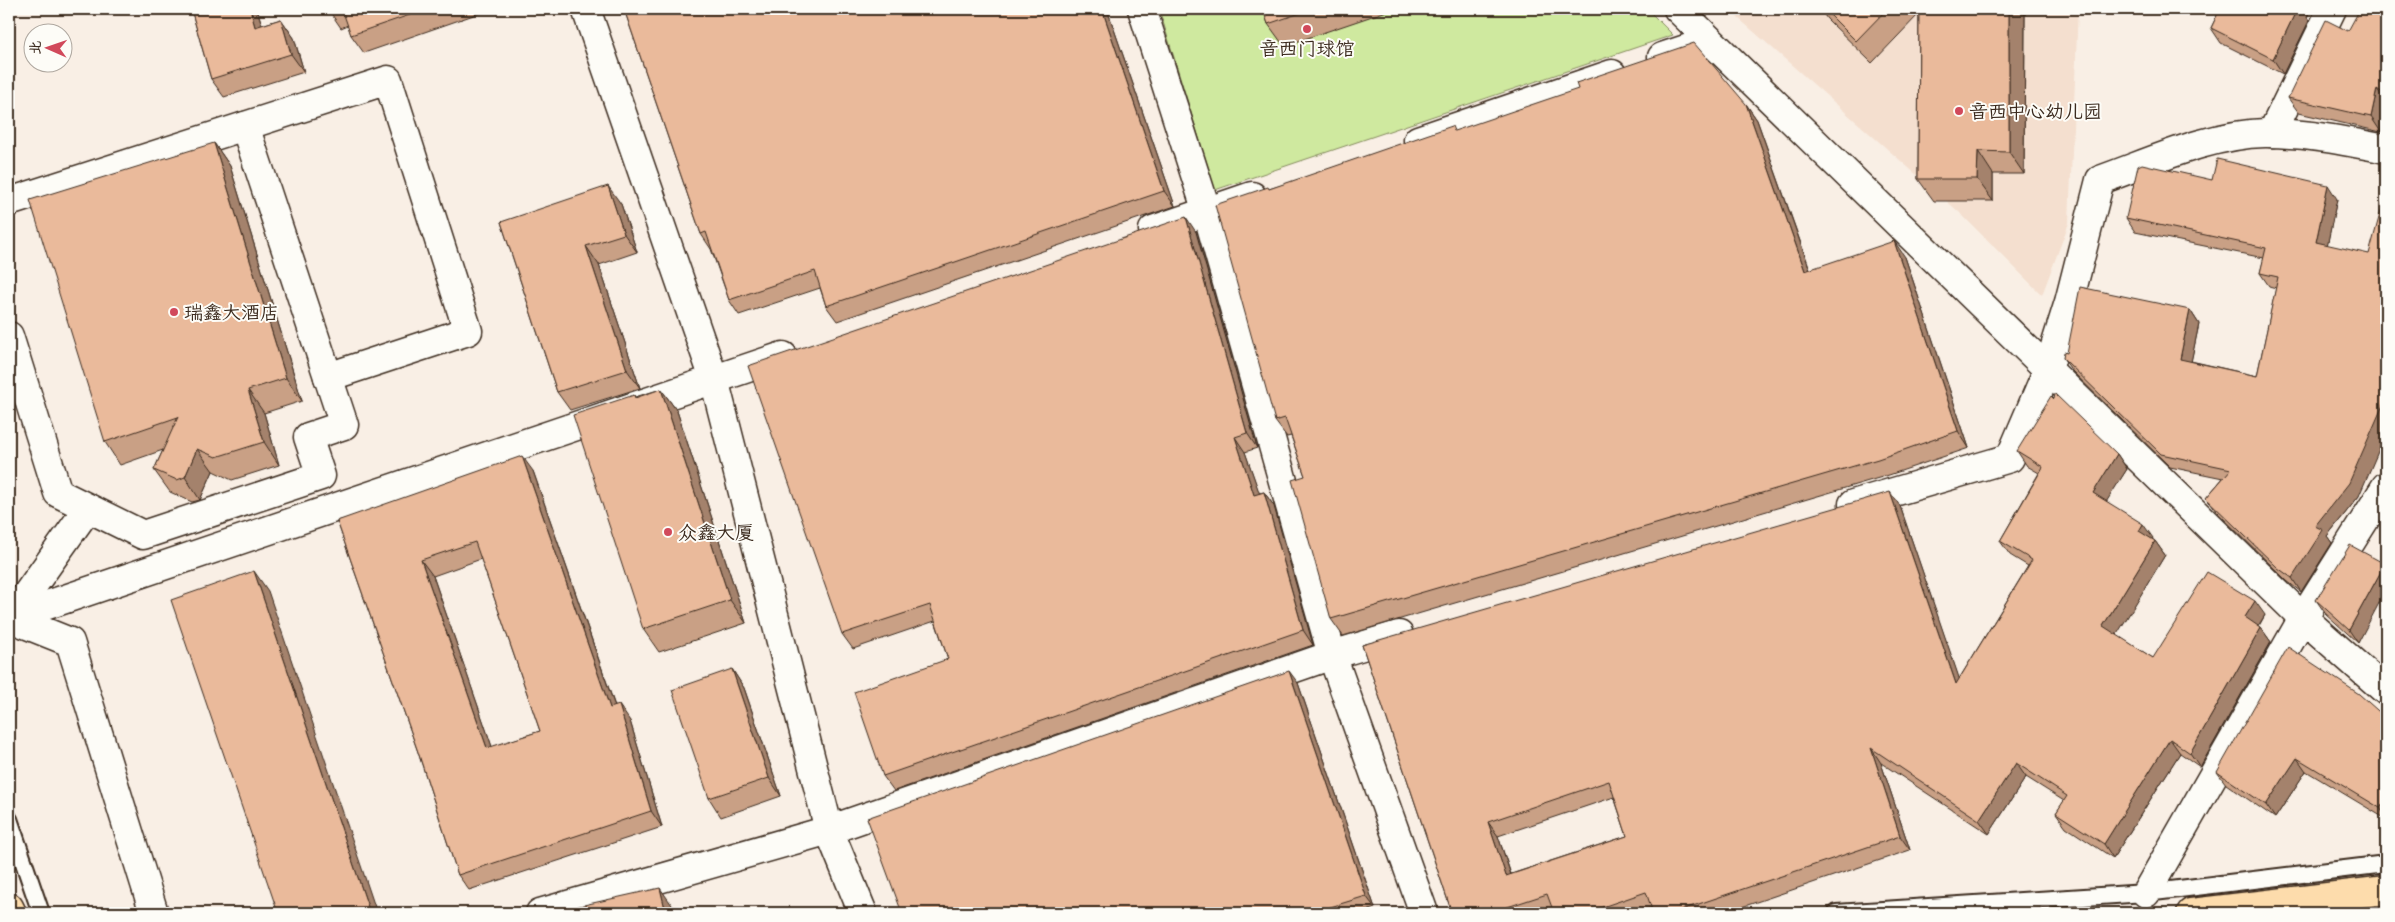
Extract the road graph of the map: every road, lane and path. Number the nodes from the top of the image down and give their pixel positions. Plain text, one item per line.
1 (586, 9) edge
2 (1142, 9) edge
3 (1678, 9) edge
4 (2332, 9) edge
5 (1710, 41) junction
6 (245, 126) junction
7 (2272, 133) junction
8 (1391, 149) edge
9 (2386, 149) edge
10 (1278, 188) edge
11 (9, 202) edge
12 (1207, 212) junction
13 (1133, 237) edge
14 (9, 336) edge
15 (807, 348) edge
16 (2048, 369) junction
17 (328, 377) junction
18 (714, 379) junction
19 (2386, 486) edge
20 (88, 508) junction
21 (1828, 511) edge
22 (9, 618) edge
23 (2303, 618) junction
24 (1428, 627) edge
25 (1332, 655) junction
26 (2386, 691) edge
27 (9, 819) edge
28 (829, 830) junction
29 (2386, 864) edge
30 (2386, 890) edge
31 (2146, 893) junction
32 (9, 907) edge
33 (12, 913) edge
34 (40, 913) edge
35 (154, 913) edge
36 (540, 913) edge
37 (863, 913) edge
38 (1424, 913) edge
39 (1836, 913) edge
40 (2191, 913) edge

1 - 18 street
2 - 12 street
3 - 5 street
4 - 7 street
5 - 8 street
5 - 16 street
6 - 11 street
6 - 17 street
6 - 17 street
7 - 9 street
7 - 16 street
10 - 12 street
12 - 13 street
12 - 25 street
14 - 20 street
15 - 18 street
16 - 21 street
16 - 23 street
17 - 20 street
18 - 22 street
18 - 28 street
19 - 23 street
20 - 22 street
22 - 35 street
23 - 26 street
23 - 31 street
24 - 25 street
25 - 28 street
25 - 38 street
27 - 34 lane
28 - 36 street
28 - 37 street
29 - 31 lane
30 - 40 main road
31 - 39 lane
32 - 33 main road

